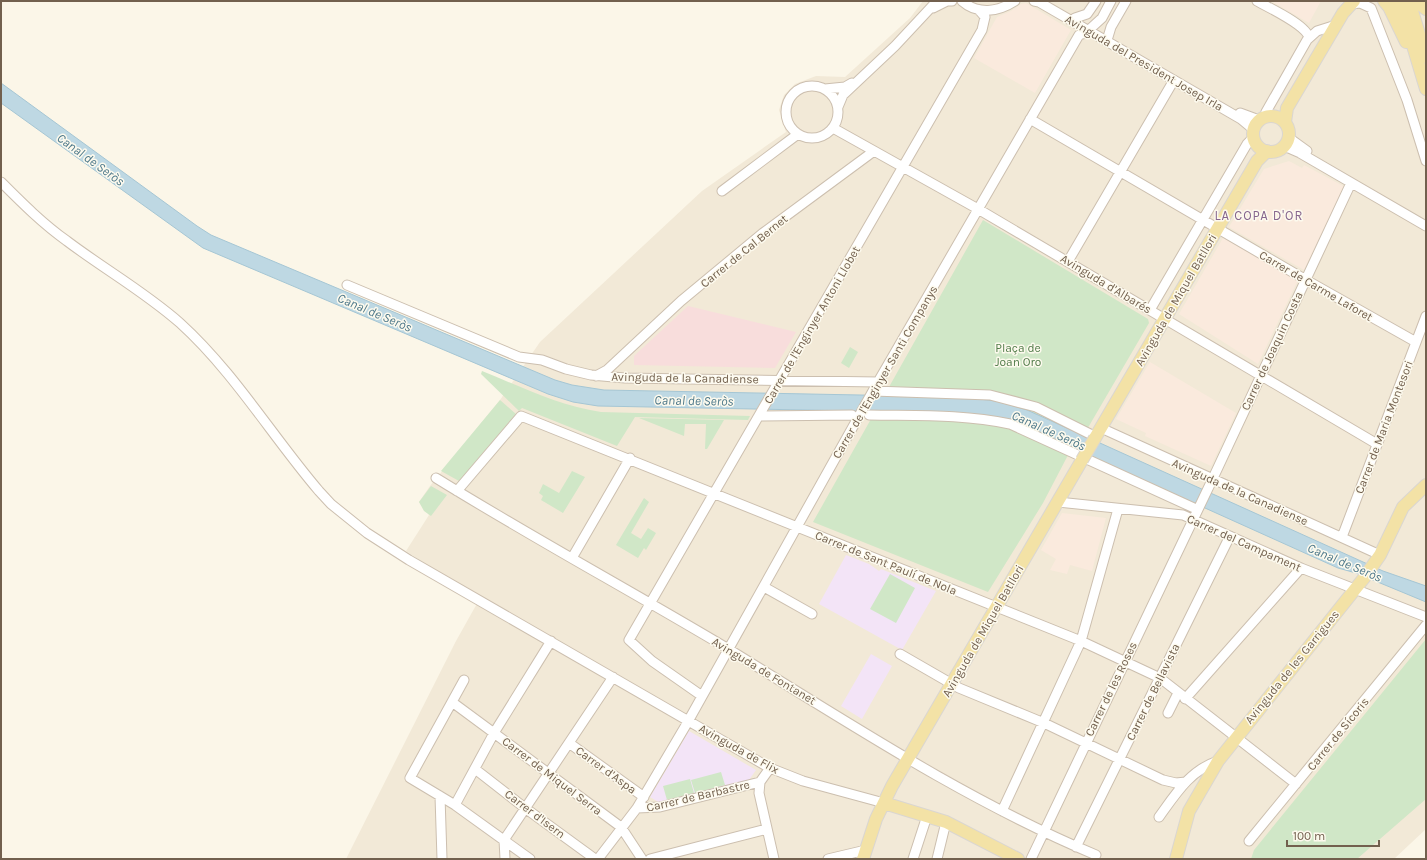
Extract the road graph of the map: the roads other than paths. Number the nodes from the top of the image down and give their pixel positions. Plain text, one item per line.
1 (952, 1) edge
2 (962, 1) edge
3 (1015, 1) edge
4 (1034, 1) edge
5 (1048, 1) edge
6 (1096, 1) edge
7 (1111, 1) edge
8 (1126, 1) edge
9 (1257, 1) edge
10 (1384, 1) edge
11 (1398, 1) edge
12 (1409, 1) edge
13 (1350, 4) edge
14 (934, 5) edge
15 (979, 10) junction
16 (1075, 18) junction
17 (1336, 25) junction
18 (1300, 26) junction
19 (1090, 30) junction
20 (1317, 31) junction
21 (1108, 37) junction
22 (1309, 38) junction
23 (1426, 57) edge
24 (1421, 73) junction
25 (1174, 80) junction
26 (855, 82) junction
27 (825, 89) junction
28 (1426, 89) edge
29 (838, 107) junction
30 (1030, 118) junction
31 (1265, 124) junction
32 (833, 128) junction
33 (798, 134) junction
34 (1286, 142) junction
35 (1263, 150) junction
36 (874, 151) junction
37 (1426, 161) edge
38 (903, 167) junction
39 (1120, 171) junction
40 (1, 182) edge
41 (1351, 183) junction
42 (722, 191) dead end
43 (978, 209) junction
44 (1203, 219) junction
45 (1426, 220) edge
46 (1426, 226) edge
47 (1218, 228) junction
48 (1070, 258) dead end
49 (1306, 280) junction
50 (347, 285) dead end
51 (1150, 310) junction
52 (1426, 316) edge
53 (1165, 319) junction
54 (1416, 342) junction
55 (619, 359) junction
56 (1261, 375) junction
57 (596, 376) junction
58 (630, 378) junction
59 (781, 381) junction
60 (878, 382) junction
61 (873, 391) junction
62 (860, 415) junction
63 (760, 416) junction
64 (1097, 434) junction
65 (1377, 444) junction
66 (630, 458) junction
67 (436, 478) dead end
68 (1212, 480) junction
69 (1426, 485) edge
70 (457, 491) junction
71 (713, 494) junction
72 (1058, 502) junction
73 (1197, 507) junction
74 (1118, 509) junction
75 (1192, 519) junction
76 (798, 527) junction
77 (1230, 536) junction
78 (1342, 538) junction
79 (572, 558) junction
80 (1377, 559) junction
81 (1301, 568) junction
82 (764, 587) junction
83 (1355, 589) junction
84 (650, 604) junction
85 (996, 608) junction
86 (812, 614) dead end
87 (1426, 617) edge
88 (1426, 625) edge
89 (551, 641) junction
90 (1081, 641) junction
91 (729, 650) junction
92 (900, 654) dead end
93 (1124, 661) junction
94 (613, 677) junction
95 (1160, 678) junction
96 (464, 680) dead end
97 (952, 684) junction
98 (702, 696) junction
99 (1181, 696) junction
100 (452, 702) junction
101 (1168, 714) dead end
102 (689, 721) junction
103 (1044, 723) junction
104 (494, 733) junction
105 (1236, 737) junction
106 (569, 743) junction
107 (1085, 743) junction
108 (908, 758) junction
109 (1120, 759) junction
110 (1218, 761) junction
111 (770, 768) junction
112 (475, 769) junction
113 (549, 774) junction
114 (760, 782) junction
115 (1186, 782) junction
116 (1296, 784) junction
117 (440, 796) junction
118 (644, 797) junction
119 (884, 802) junction
120 (455, 805) junction
121 (525, 808) junction
122 (637, 808) junction
123 (1002, 811) junction
124 (927, 816) junction
125 (1159, 817) dead end
126 (946, 822) junction
127 (621, 827) junction
128 (766, 829) junction
129 (1044, 831) junction
130 (504, 840) junction
131 (1249, 842) dead end
132 (1076, 847) junction
133 (865, 854) edge
134 (1096, 855) dead end
135 (442, 859) edge
136 (505, 859) edge
137 (530, 859) edge
138 (597, 859) edge
139 (642, 859) edge
140 (650, 859) edge
141 (774, 859) edge
142 (828, 859) edge
143 (913, 859) edge
144 (937, 859) edge
145 (1018, 859) edge
146 (1031, 859) edge
147 (1176, 859) edge

1 - 14 street
2 - 15 street
3 - 15 street
4 - 19 street, Avinguda del President Josep Irla
5 - 16 street, Avinguda del President Josep Irla
6 - 16 street
7 - 19 street, Carrer de l'Enginyer Santi Companys
8 - 21 street
9 - 18 street
10 - 24 main road
11 - 24 main road
12 - 23 main road
13 - 17 main road, Avinguda de Miquel Batllori
13 - 37 street
14 - 26 street
15 - 38 street, Carrer de l'Enginyer Antoni Llobet
16 - 19 street, Avinguda del President Josep Irla
17 - 20 street
17 - 31 main road, Avinguda de Miquel Batllori
18 - 20 street
18 - 22 street
19 - 21 street, Avinguda del President Josep Irla
19 - 25 street, Avinguda del President Josep Irla
19 - 30 street, Carrer de l'Enginyer Santi Companys
20 - 22 street, Avinguda de Miquel Batllori
21 - 31 street, Avinguda del President Josep Irla
22 - 31 street, Avinguda de Miquel Batllori
24 - 28 main road
25 - 31 street, Avinguda del President Josep Irla
25 - 39 street
26 - 27 street
26 - 29 street
27 - 29 street
27 - 33 street
29 - 32 street
30 - 39 street, Carrer de Carme Laforet
30 - 43 street, Carrer de l'Enginyer Santi Companys
31 - 34 main road
31 - 35 main road
31 - 44 street, Avinguda de Miquel Batllori
32 - 33 street
32 - 36 street, Avinguda d'Albarés
33 - 42 street
34 - 35 main road
34 - 41 street
34 - 45 street
35 - 47 main road, Avinguda de Miquel Batllori
36 - 38 street, Avinguda d'Albarés
36 - 55 street, Carrer de Cal Bernet
38 - 43 street, Avinguda d'Albarés
38 - 59 street, Carrer de l'Enginyer Antoni Llobet
39 - 44 street, Carrer de Carme Laforet
39 - 48 street
40 - 89 street, Avinguda de Flix
41 - 46 street
41 - 49 street, Carrer de Joaquin Costa
43 - 51 street, Avinguda d'Albarés
43 - 60 street, Carrer de l'Enginyer Santi Companys
44 - 47 street, Carrer de Carme Laforet
44 - 51 street, Avinguda de Miquel Batllori
47 - 49 street, Carrer de Carme Laforet
47 - 53 main road, Avinguda de Miquel Batllori
49 - 54 street, Carrer de Carme Laforet
49 - 56 street, Carrer de Joaquin Costa
50 - 57 street, Avinguda de la Canadiense
51 - 53 street, Avinguda d'Albarés
52 - 54 street, Carrer de Maria Montesori
53 - 56 street, Avinguda d'Albarés
53 - 64 main road, Avinguda de Miquel Batllori
54 - 65 street, Carrer de Maria Montesori
55 - 57 street, Carrer de Cal Bernet
55 - 58 street
56 - 65 street, Avinguda d'Albarés
56 - 68 street, Carrer de Joaquin Costa
57 - 58 street, Avinguda de la Canadiense
58 - 59 street, Avinguda de la Canadiense
59 - 60 street, Avinguda de la Canadiense
59 - 63 street, Carrer de l'Enginyer Antoni Llobet
60 - 61 street, Carrer de l'Enginyer Santi Companys
61 - 62 street, Carrer de l'Enginyer Santi Companys
61 - 64 street, Avinguda de la Canadiense
62 - 63 street
62 - 73 street
62 - 76 street, Carrer de l'Enginyer Santi Companys
63 - 71 street, Carrer de l'Enginyer Antoni Llobet
64 - 68 street, Avinguda de la Canadiense
64 - 72 main road, Avinguda de Miquel Batllori, bridge
65 - 78 street, Carrer de Maria Montesori
66 - 70 street, Carrer de Sant Paulí de Nola
66 - 71 street, Carrer de Sant Paulí de Nola
66 - 79 street
67 - 70 street, Avinguda de Fontanet
68 - 73 street, Carrer de Joaquin Costa
68 - 78 street, Avinguda de la Canadiense
69 - 80 main road, Avinguda de les Garrigues
70 - 79 street, Avinguda de Fontanet
71 - 76 street, Carrer de Sant Paulí de Nola
71 - 84 street, Carrer de l'Enginyer Antoni Llobet
72 - 74 street, Carrer del Campament
72 - 85 main road, Avinguda de Miquel Batllori
73 - 75 street, Carrer de Joaquin Costa
74 - 75 street, Carrer del Campament
74 - 90 street
75 - 77 street, Carrer del Campament
75 - 93 street, Carrer de les Roses
76 - 82 street, Carrer de l'Enginyer Santi Companys
76 - 85 street, Carrer de Sant Paulí de Nola
77 - 81 street, Carrer del Campament
77 - 95 street, Carrer de Bellavista
78 - 80 street, Avinguda de la Canadiense
79 - 84 street, Avinguda de Fontanet
80 - 83 main road, Avinguda de les Garrigues
81 - 83 street, Carrer del Campament
81 - 99 street
82 - 86 street
82 - 91 street, Carrer de l'Enginyer Santi Companys
83 - 87 street, Carrer del Campament
83 - 105 main road, Avinguda de les Garrigues
84 - 91 street, Avinguda de Fontanet
84 - 98 street, Carrer de l'Enginyer Antoni Llobet
85 - 90 street, Carrer de Sant Paulí de Nola
85 - 97 main road, Avinguda de Miquel Batllori
88 - 116 street, Carrer de Sícoris
89 - 94 street, Avinguda de Flix
89 - 104 street
90 - 93 street, Carrer de Sant Paulí de Nola
90 - 103 street
91 - 98 street, Carrer de l'Enginyer Santi Companys
91 - 108 street, Avinguda de Fontanet
92 - 97 street
93 - 95 street, Carrer de Sant Paulí de Nola
93 - 107 street, Carrer de les Roses
94 - 102 street, Avinguda de Flix
94 - 106 street
95 - 99 street, Carrer de Sant Paulí de Nola
95 - 109 street, Carrer de Bellavista
96 - 100 street
97 - 103 street
97 - 108 main road, Avinguda de Miquel Batllori
98 - 102 street, Carrer de l'Enginyer Santi Companys
99 - 101 street
99 - 105 street, Carrer de Sant Paulí de Nola
100 - 104 street, Carrer de Miquel Serra
100 - 117 street
102 - 111 street, Avinguda de Flix
102 - 118 street, Carrer de l'Enginyer Santi Companys
103 - 107 street
103 - 123 street
104 - 112 street
104 - 113 street, Carrer de Miquel Serra
105 - 110 main road, Avinguda de les Garrigues
105 - 116 street, Carrer de Sant Paulí de Nola
106 - 113 street
106 - 118 street, Carrer d'Aspa
107 - 109 street
107 - 129 street, Carrer de les Roses
108 - 119 main road, Avinguda de Miquel Batllori
108 - 123 street, Avinguda de Fontanet
109 - 115 street
109 - 132 street, Carrer de Bellavista
110 - 115 street
110 - 147 main road, Avinguda de les Garrigues
111 - 114 street
111 - 119 street, Avinguda de Flix
112 - 120 street
112 - 121 street, Carrer d'Isern
113 - 121 street
113 - 127 street, Carrer de Miquel Serra
114 - 122 street, Carrer de Barbastre
114 - 128 street
115 - 125 street
116 - 131 street, Carrer de Sícoris
117 - 120 street
117 - 135 street
118 - 122 street, Carrer de l'Enginyer Santi Companys
119 - 124 main road, Avinguda de Flix
119 - 133 main road, Avinguda de Miquel Batllori
120 - 130 street
121 - 130 street
121 - 138 street, Carrer d'Isern
122 - 127 street, Carrer de l'Enginyer Santi Companys
123 - 129 street, Avinguda de Fontanet
124 - 126 main road, Avinguda de Flix
124 - 143 street
126 - 144 street
126 - 145 main road, Avinguda de Flix
127 - 138 street, Carrer de l'Enginyer Santi Companys
127 - 139 street, Carrer de Miquel Serra
128 - 140 street
128 - 141 street
129 - 132 street, Avinguda de Fontanet
129 - 146 street, Carrer de les Roses
130 - 136 street
130 - 137 street
132 - 134 street, Avinguda de Fontanet
133 - 142 street

